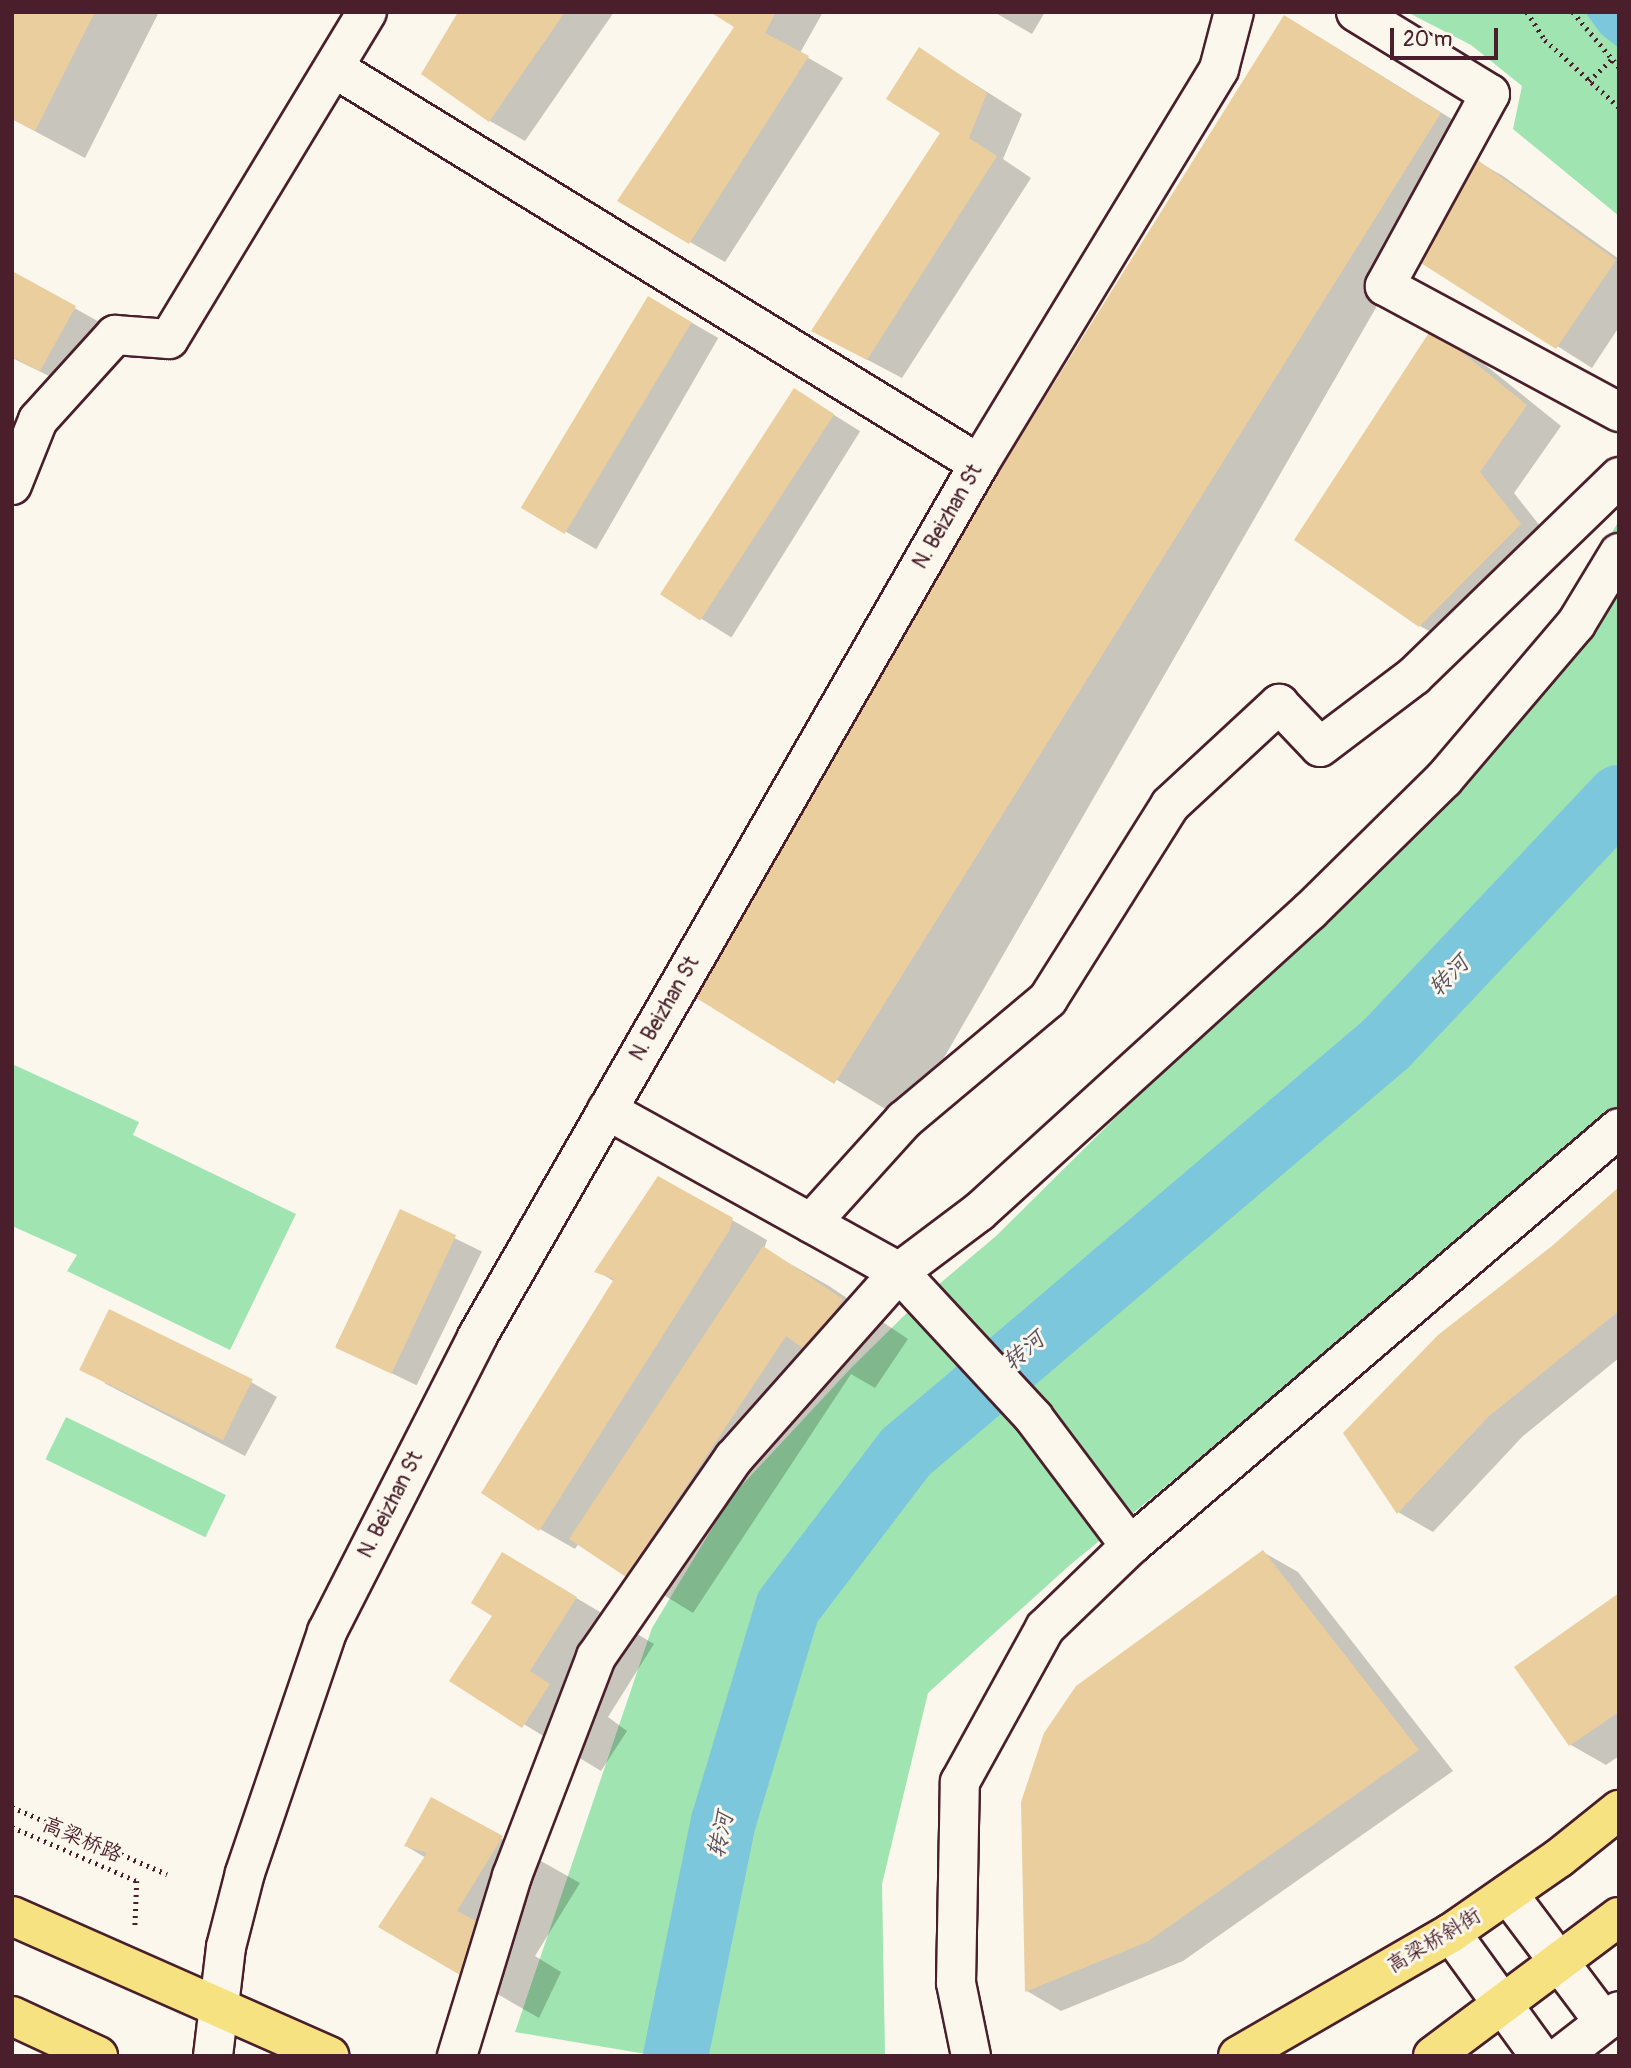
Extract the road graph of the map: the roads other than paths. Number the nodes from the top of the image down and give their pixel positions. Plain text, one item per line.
1 (367, 12) edge
2 (1234, 12) edge
3 (1356, 12) edge
4 (334, 68) junction
5 (1619, 412) edge
6 (25, 413) edge
7 (979, 464) junction
8 (1619, 477) edge
9 (12, 485) edge
10 (1619, 553) edge
11 (607, 1110) junction
12 (1619, 1128) edge
13 (811, 1223) junction
14 (900, 1272) junction
15 (1130, 1546) junction
16 (1619, 1810) edge
17 (1508, 1894) junction
18 (12, 1916) edge
19 (1619, 1917) edge
20 (1451, 1933) junction
21 (1558, 1961) junction
22 (1502, 2004) junction
23 (217, 2005) junction
24 (12, 2017) edge
25 (1614, 2020) edge
26 (98, 2056) edge
27 (213, 2056) edge
28 (330, 2056) edge
29 (457, 2056) edge
30 (971, 2056) edge
31 (1238, 2056) edge
32 (1433, 2056) edge
33 (1539, 2056) edge
34 (1562, 2056) edge

1 - 4 street
2 - 7 street, N. Beizhan St
3 - 5 street
4 - 6 street
4 - 7 street
6 - 9 street
7 - 11 street, N. Beizhan St
8 - 13 street
10 - 14 street
11 - 13 street
11 - 23 street, N. Beizhan St
12 - 15 street
13 - 14 street
14 - 15 street
14 - 29 street
15 - 30 street
16 - 17 main road, 高梁桥斜街
17 - 20 main road, 高梁桥斜街
17 - 21 street
18 - 23 main road
19 - 21 main road
20 - 22 street
20 - 31 main road, 高梁桥斜街
21 - 22 main road
21 - 25 street
22 - 32 main road
22 - 33 street
23 - 27 street, N. Beizhan St
23 - 28 main road
24 - 26 main road
25 - 34 street

